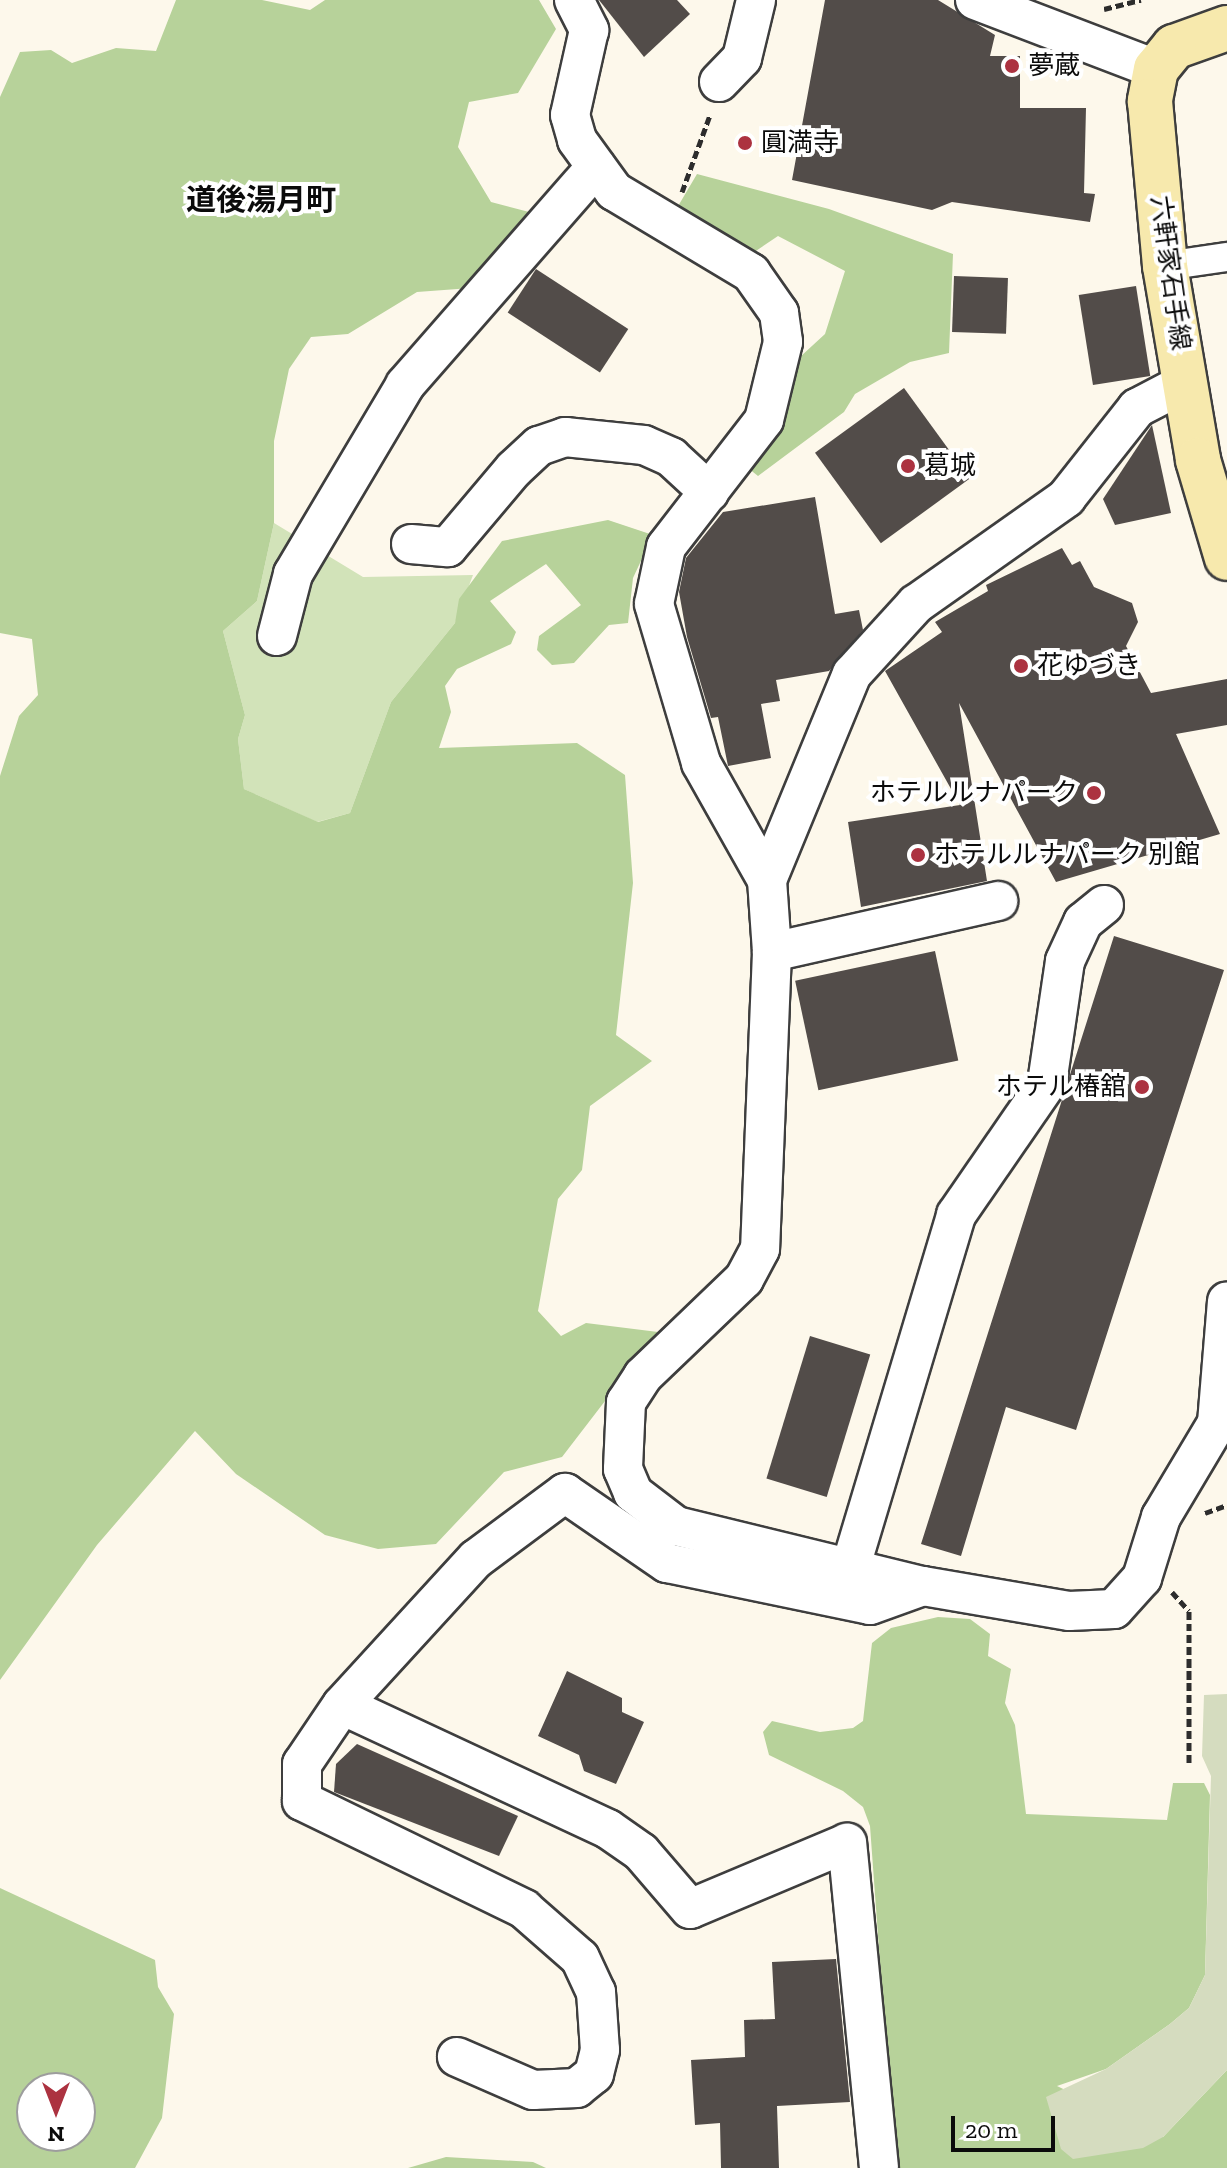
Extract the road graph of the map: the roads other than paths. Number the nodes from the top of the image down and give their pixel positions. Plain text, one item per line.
1 (574, 0) edge
2 (756, 0) edge
3 (975, 0) edge
4 (1227, 28) edge
5 (1156, 69) junction
6 (719, 82) road end
7 (596, 167) junction
8 (1227, 257) edge
9 (1165, 266) junction
10 (1187, 382) junction
11 (709, 492) junction
12 (411, 544) dead end
13 (1227, 558) edge
14 (277, 636) dead end
15 (767, 880) junction
16 (998, 901) dead end
17 (1104, 905) dead end
18 (772, 952) junction
19 (1227, 1301) edge
20 (850, 1569) junction
21 (923, 1586) junction
22 (342, 1705) junction
23 (457, 2057) dead end
24 (879, 2168) edge

1 - 7 street
2 - 6 street
3 - 5 street
4 - 5 main road
5 - 9 main road, 六軒家石手線
7 - 11 street
7 - 14 street
8 - 9 street
9 - 10 main road, 六軒家石手線
10 - 13 main road, 六軒家石手線
10 - 15 street
11 - 12 street
11 - 15 street
15 - 18 street
16 - 18 street
17 - 20 street
18 - 20 street
19 - 21 street
20 - 21 street
21 - 22 street
22 - 23 street
22 - 24 street

